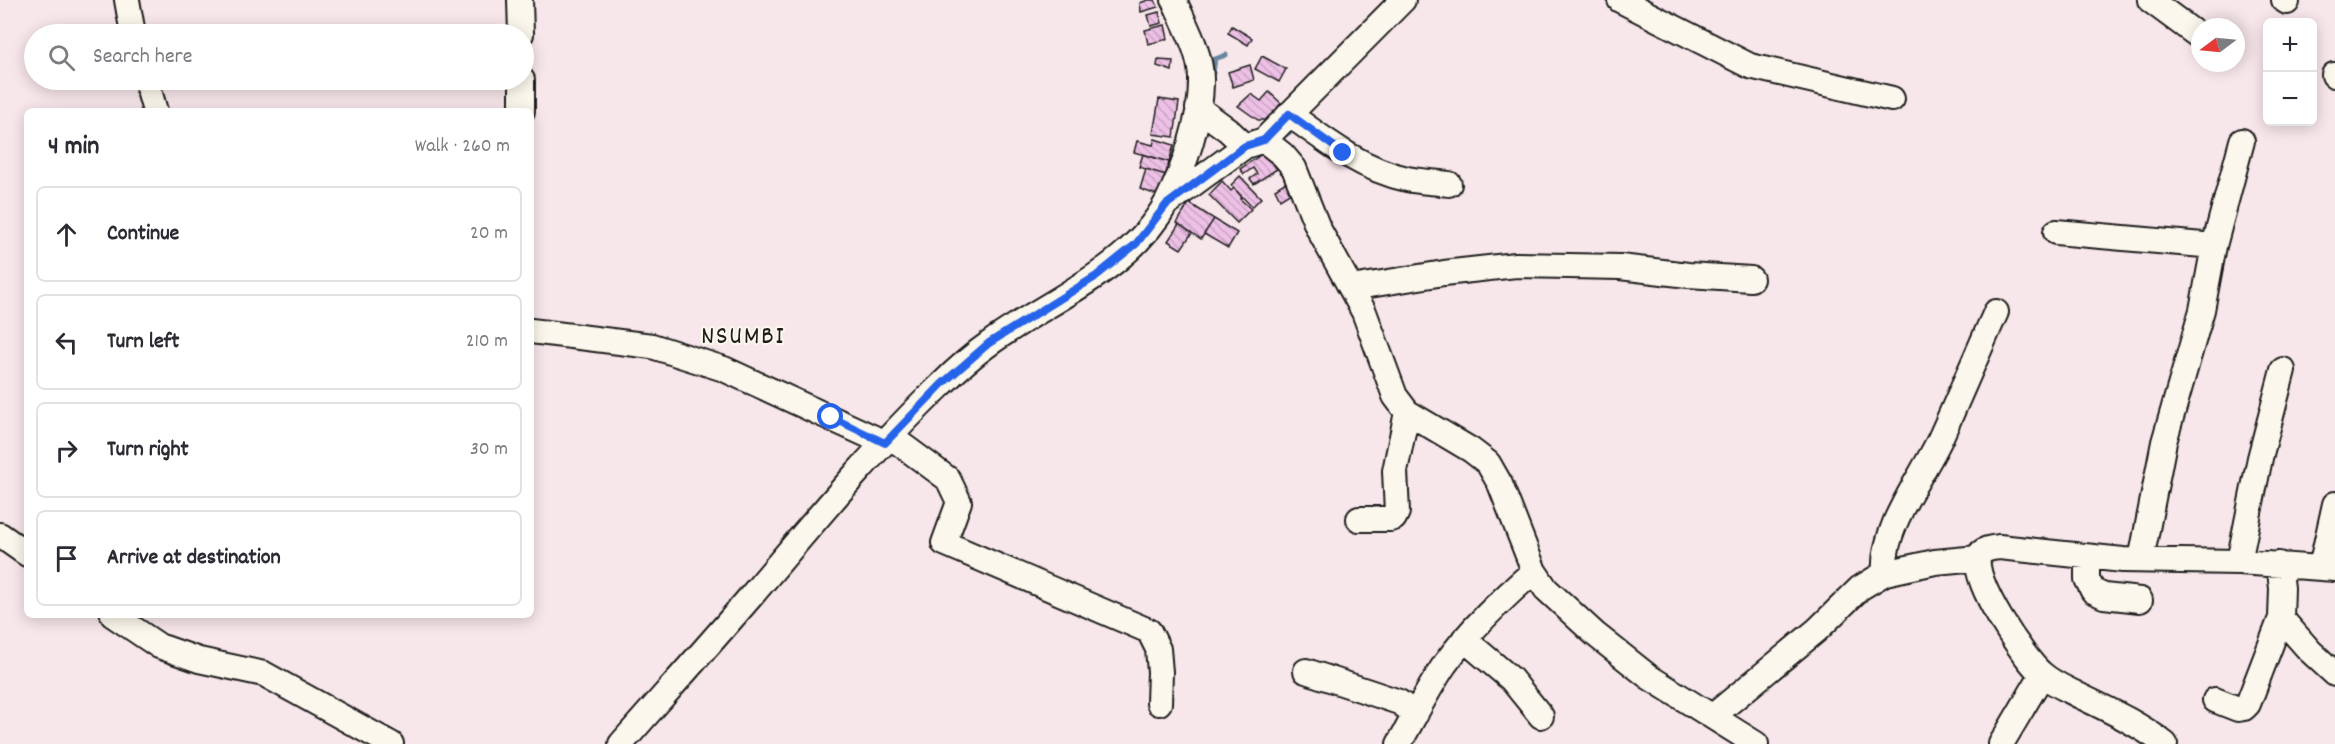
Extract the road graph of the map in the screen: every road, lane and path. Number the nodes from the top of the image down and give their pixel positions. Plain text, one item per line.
1 (127, 0) edge
2 (520, 0) edge
3 (1174, 0) edge
4 (1403, 0) edge
5 (1620, 0) edge
6 (2150, 0) edge
7 (132, 24) edge
8 (521, 24) edge
9 (2191, 30) edge
10 (149, 90) edge
11 (522, 90) edge
12 (1892, 99) dead end
13 (154, 108) edge
14 (522, 108) edge
15 (1198, 108) junction
16 (1289, 114) junction
17 (2242, 141) dead end
18 (1254, 143) junction
19 (1449, 184) dead end
20 (1166, 205) junction
21 (2056, 232) dead end
22 (2214, 246) junction
23 (1751, 279) dead end
24 (1351, 288) junction
25 (1996, 312) dead end
26 (534, 331) edge
27 (2283, 370) dead end
28 (1407, 412) junction
29 (888, 440) junction
30 (2335, 504) edge
31 (1359, 519) dead end
32 (0, 535) edge
33 (24, 552) edge
34 (2087, 557) junction
35 (1978, 558) junction
36 (2141, 560) junction
37 (2239, 562) junction
38 (2278, 564) junction
39 (2328, 568) edge
40 (1534, 571) junction
41 (1885, 573) junction
42 (2140, 600) dead end
43 (117, 618) edge
44 (2281, 618) junction
45 (1464, 639) junction
46 (1306, 671) dead end
47 (2335, 674) edge
48 (2042, 675) junction
49 (2215, 700) dead end
50 (1159, 703) dead end
51 (1416, 714) junction
52 (1541, 716) dead end
53 (1713, 716) junction
54 (391, 744) edge
55 (621, 744) edge
56 (1400, 744) edge
57 (1756, 744) edge
58 (2001, 744) edge
59 (2165, 744) edge

1 - 7 street
2 - 8 street
3 - 15 street
4 - 16 street
5 - 12 street
6 - 9 street
10 - 13 street
11 - 14 street
15 - 18 street
15 - 20 street
16 - 18 street
16 - 19 street
17 - 22 street
18 - 20 street
18 - 24 street
20 - 29 street
21 - 22 street
22 - 36 street
23 - 24 street
24 - 28 street
25 - 41 street
26 - 29 street
27 - 37 street
28 - 31 street
28 - 40 street
29 - 50 street
29 - 55 street
30 - 39 street
32 - 33 street
34 - 35 street
34 - 36 street
34 - 42 street
35 - 41 street
35 - 48 street
36 - 37 street
37 - 38 street
38 - 39 street
38 - 44 street
40 - 45 street
40 - 53 street
41 - 53 street
43 - 54 street
44 - 47 street
44 - 49 street
45 - 51 street
45 - 52 street
46 - 51 street
48 - 58 street
48 - 59 street
51 - 56 street
53 - 57 street

